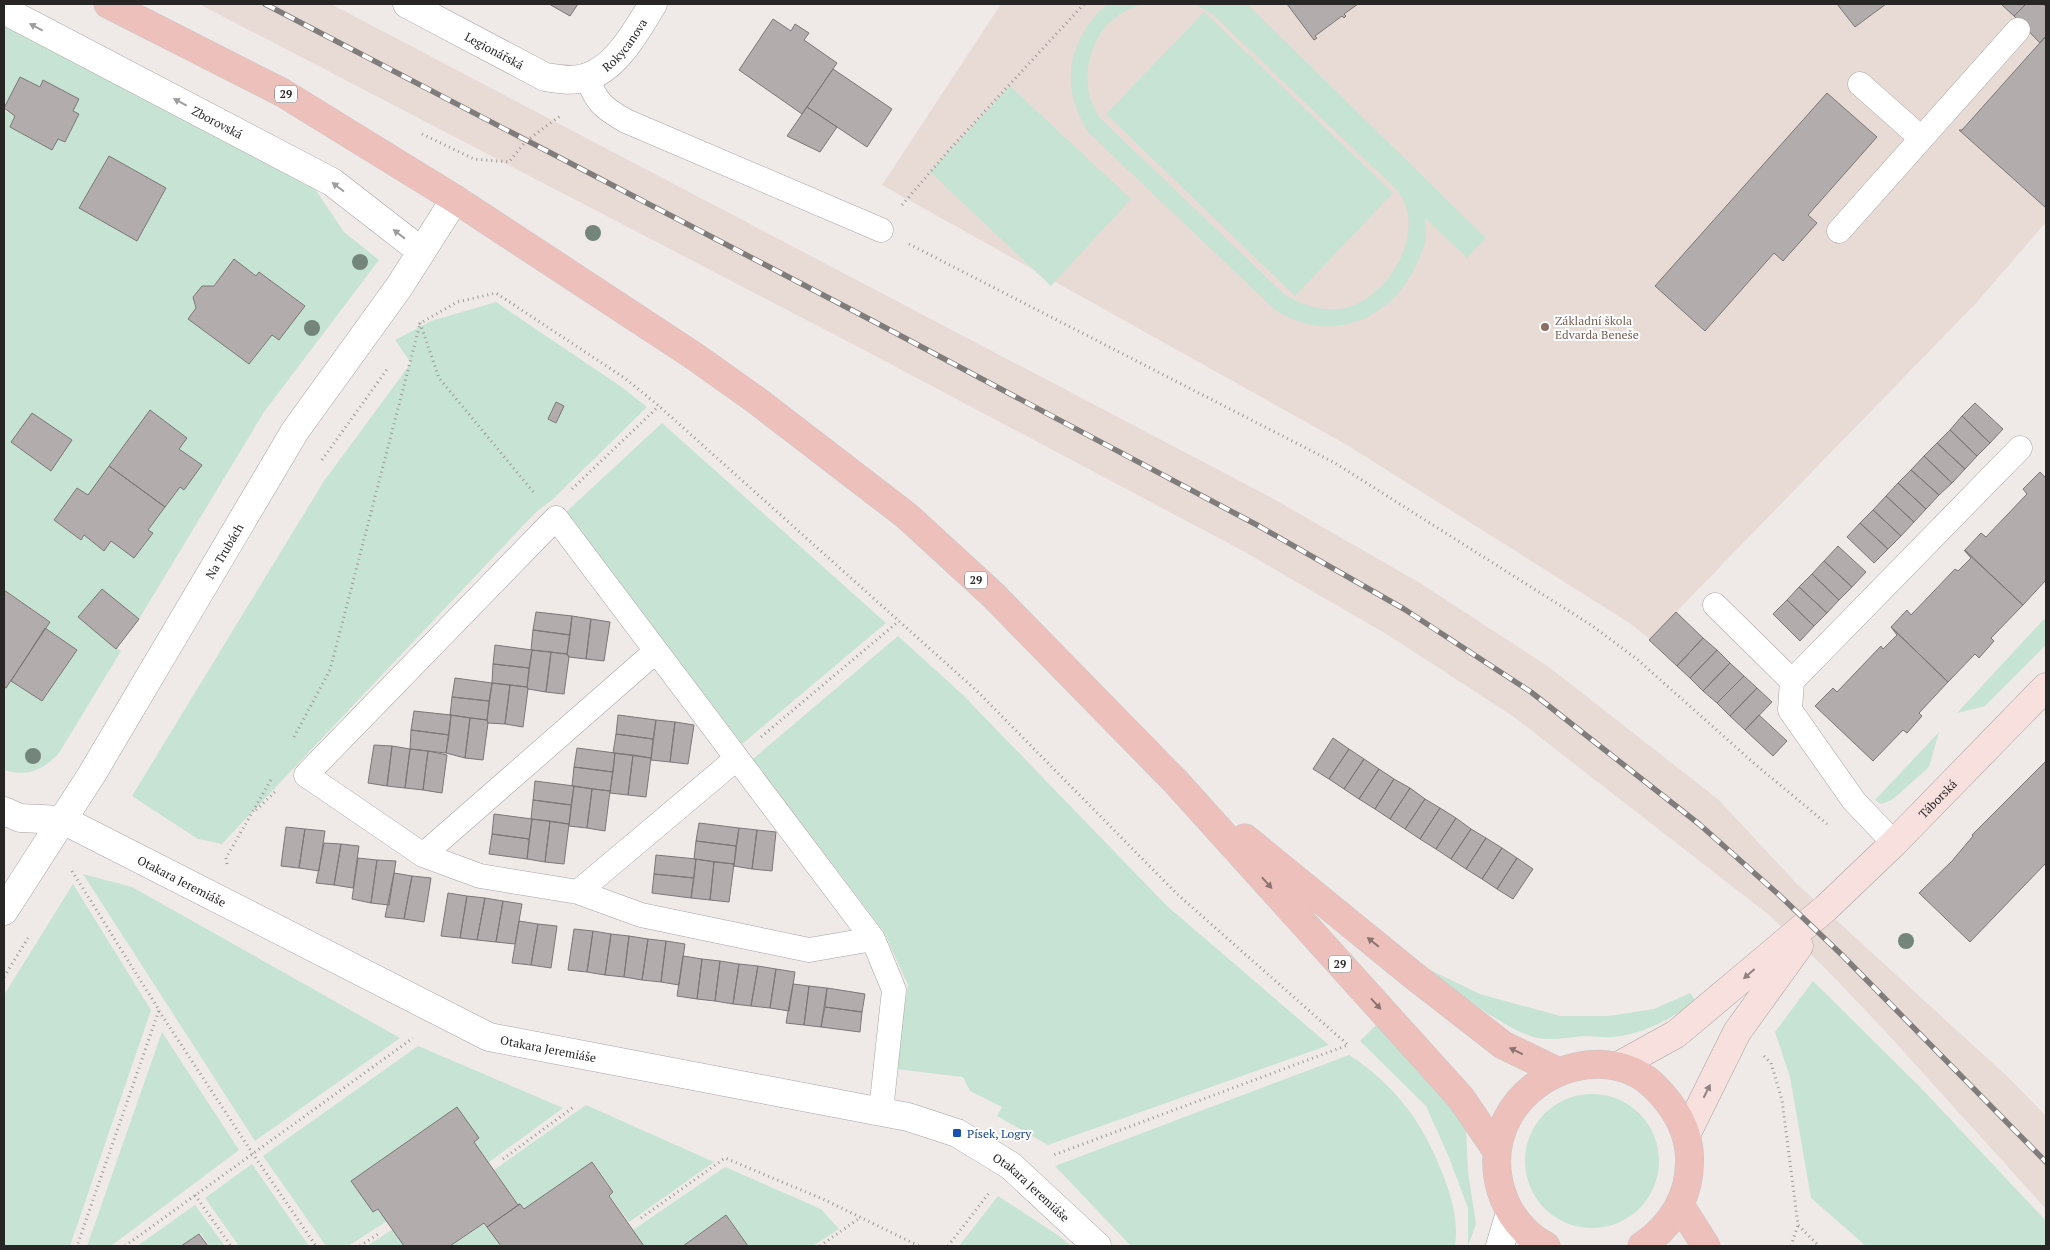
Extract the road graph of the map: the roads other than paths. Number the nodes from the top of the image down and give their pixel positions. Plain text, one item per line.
1 (108, 4) edge
2 (407, 4) edge
3 (653, 4) edge
4 (4, 10) edge
5 (2018, 30) dead end
6 (587, 78) junction
7 (1860, 84) dead end
8 (1921, 138) junction
9 (455, 198) junction
10 (881, 230) road end
11 (1839, 231) dead end
12 (421, 251) junction
13 (2020, 448) dead end
14 (1715, 605) dead end
15 (655, 652) junction
16 (1792, 681) junction
17 (2046, 687) edge
18 (736, 759) junction
19 (1176, 782) junction
20 (4, 811) edge
21 (63, 820) junction
22 (1894, 843) junction
23 (423, 855) junction
24 (578, 892) junction
25 (1826, 908) junction
26 (4, 911) edge
27 (873, 939) junction
28 (1620, 1066) junction
29 (1560, 1072) junction
30 (881, 1112) junction
31 (1686, 1134) junction
32 (1497, 1151) junction
33 (1680, 1205) junction
34 (1510, 1213) junction
35 (1097, 1246) edge
36 (1500, 1246) edge
37 (1546, 1246) edge
38 (1642, 1246) edge
39 (1706, 1246) edge

1 - 9 main road, 29
2 - 6 street, Legionářská
3 - 6 street, Rokycanova
12 -> 4 street, Zborovská
5 - 8 lane
6 - 10 lane
7 - 8 lane
8 - 11 lane
9 - 12 street, Na Trubách
9 - 19 main road, 29
12 - 21 street, Na Trubách
13 - 16 lane
14 - 16 lane
15 - 18 lane
15 - 23 lane
15 - 23 lane
16 - 22 lane
17 - 22 main road, Táborská
18 - 24 lane
18 - 27 lane
29 -> 19 main road, 29
19 -> 32 main road, 29
20 - 21 street, Otakara Jeremiáše
21 - 26 street, Na Trubách
21 - 30 street, Otakara Jeremiáše
22 - 25 main road, Táborská
23 - 24 lane
24 - 27 lane
25 -> 28 main road, Táborská
31 -> 25 main road, Táborská
27 - 30 lane
28 - 29 main road
28 - 31 main road
29 - 32 main road
30 - 35 street, Otakara Jeremiáše
31 - 33 main road
32 - 34 main road
33 - 38 main road
33 - 39 main road
34 - 36 street
34 - 37 main road

